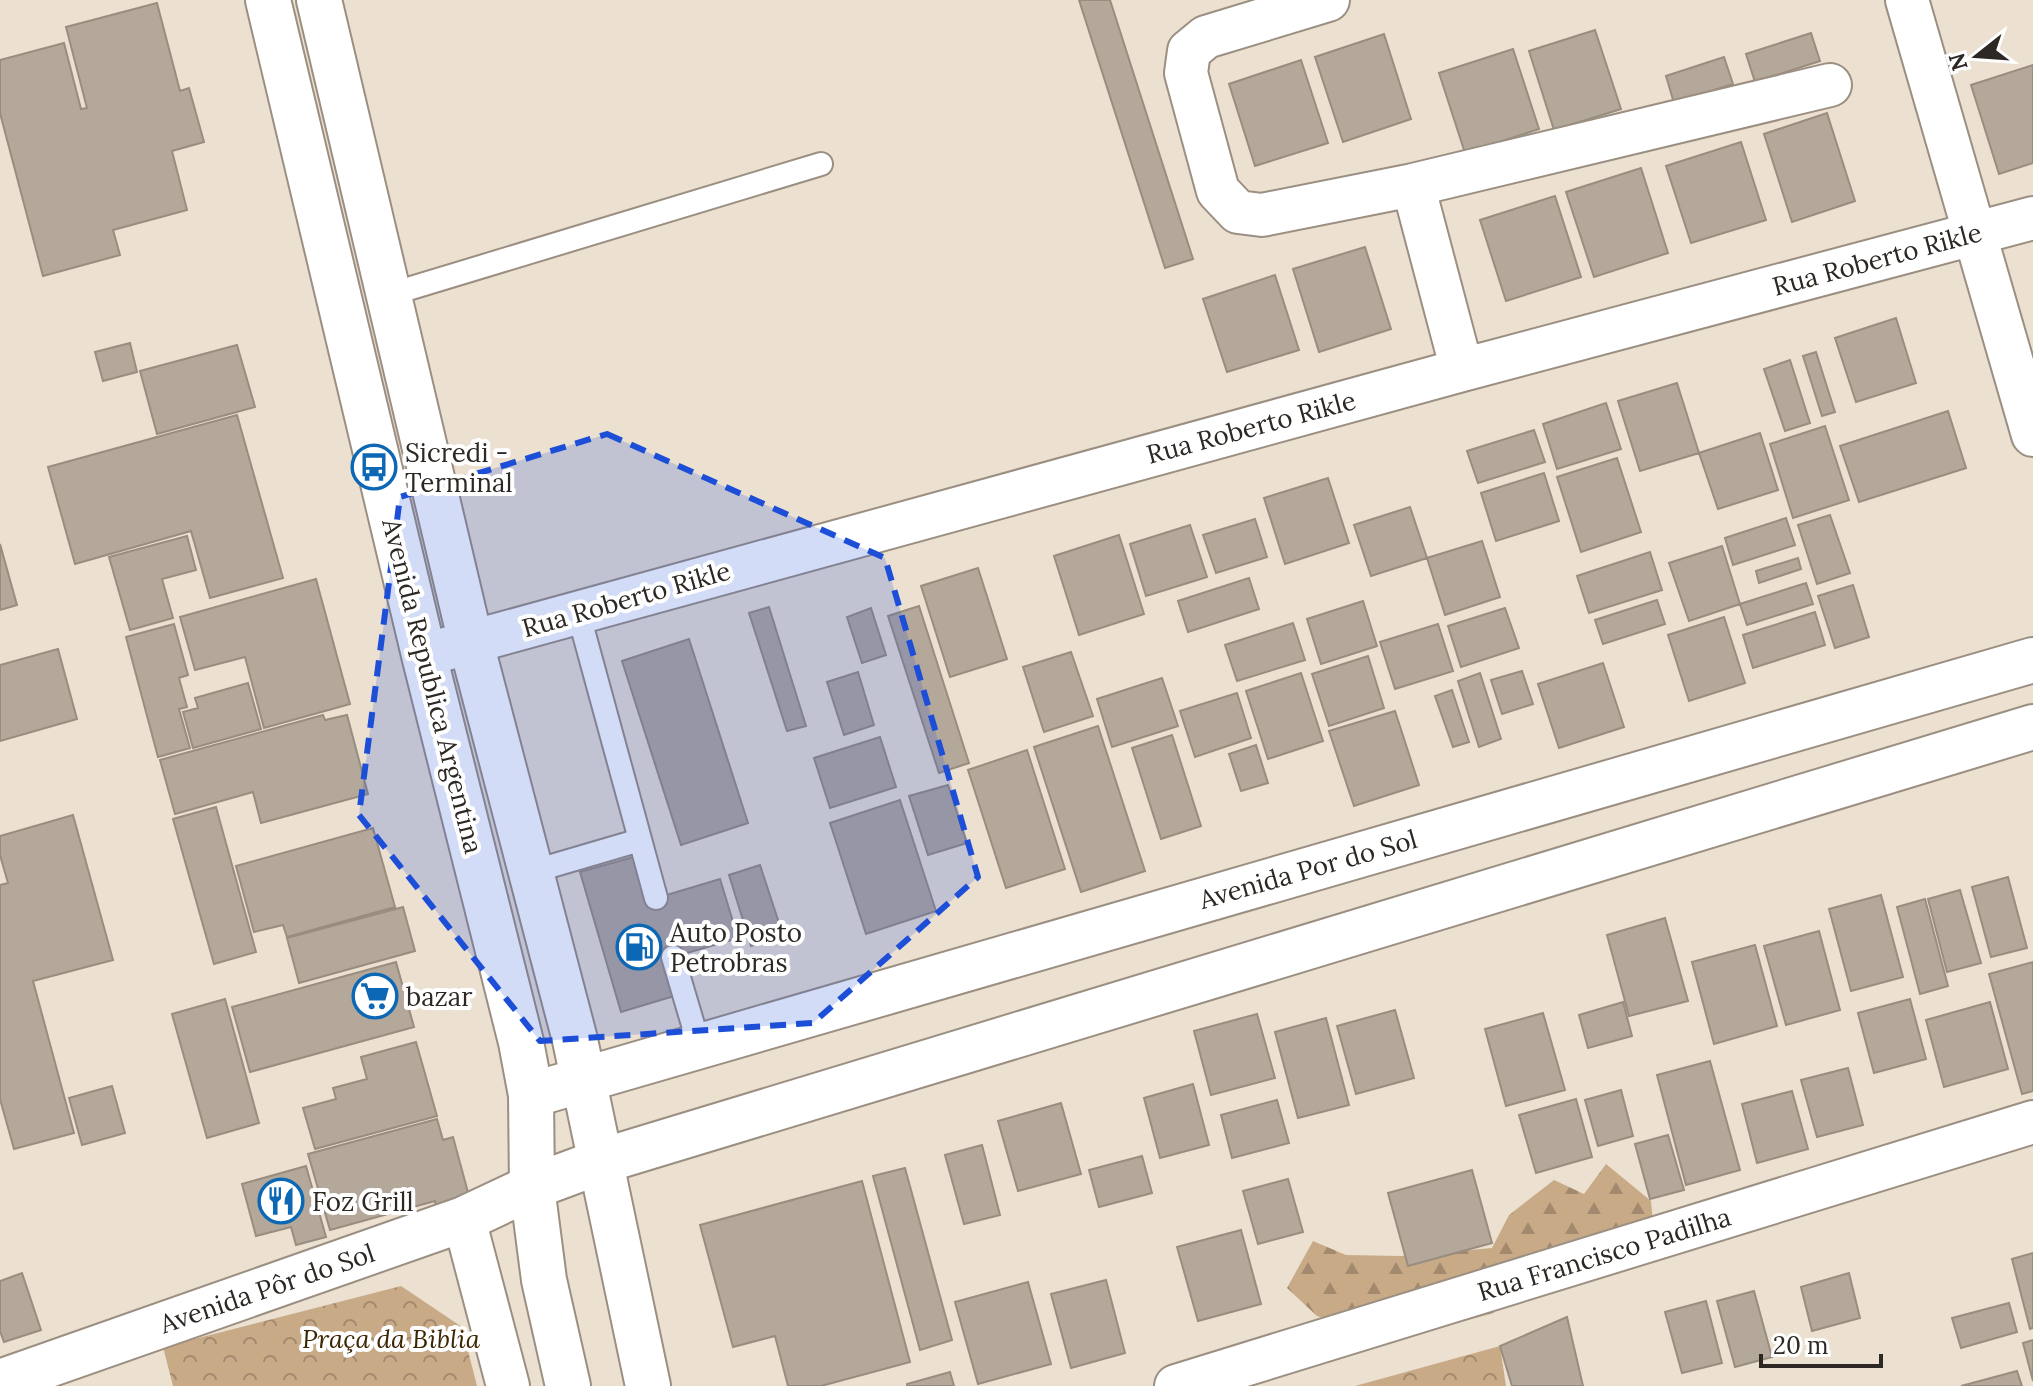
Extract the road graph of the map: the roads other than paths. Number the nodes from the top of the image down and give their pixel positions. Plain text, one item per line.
1 (268, 0) edge
2 (319, 0) edge
3 (1328, 0) edge
4 (1907, 0) edge
5 (1830, 85) dead end
6 (821, 164) dead end
7 (1413, 185) junction
8 (2033, 218) edge
9 (1976, 233) junction
10 (388, 295) junction
11 (1462, 370) junction
12 (2033, 435) edge
13 (578, 612) junction
14 (471, 643) junction
15 (424, 655) junction
16 (2033, 660) edge
17 (2033, 727) edge
18 (640, 840) junction
19 (531, 872) junction
20 (656, 898) dead end
21 (673, 957) dead end
22 (699, 1045) junction
23 (584, 1079) junction
24 (531, 1095) junction
25 (2033, 1122) edge
26 (602, 1161) junction
27 (532, 1187) junction
28 (464, 1219) junction
29 (0, 1382) edge
30 (508, 1386) edge
31 (568, 1386) edge
32 (648, 1386) edge
33 (1176, 1386) edge

1 - 15 street, Avenida Republica Argentina
2 - 10 street, Avenida Republica Argentina
3 - 7 street
4 - 9 street
5 - 7 street
6 - 10 lane
7 - 11 street
8 - 9 street, Rua Roberto Rikle
9 - 11 street, Rua Roberto Rikle
9 - 12 street
10 - 14 street, Avenida Republica Argentina
11 - 13 street, Rua Roberto Rikle
13 - 14 street, Rua Roberto Rikle
13 - 18 lane
14 - 15 street, Rua Roberto Rikle
14 - 19 street, Avenida Republica Argentina
15 - 24 street, Avenida Republica Argentina
16 - 22 street, Avenida Por do Sol
17 - 26 street
18 - 19 lane
18 - 20 lane
19 - 23 street, Avenida Republica Argentina
21 - 22 lane
22 - 23 street, Avenida Por do Sol
23 - 24 street, Avenida Por do Sol
23 - 26 street, Avenida Republica Argentina
24 - 27 street, Avenida Republica Argentina
25 - 33 street, Rua Francisco Padilha
26 - 27 street, Avenida Pôr do Sol
26 - 32 street, Avenida Republica Argentina
27 - 28 street, Avenida Pôr do Sol
27 - 31 street, Avenida Republica Argentina
28 - 29 street, Avenida Pôr do Sol
28 - 30 street

